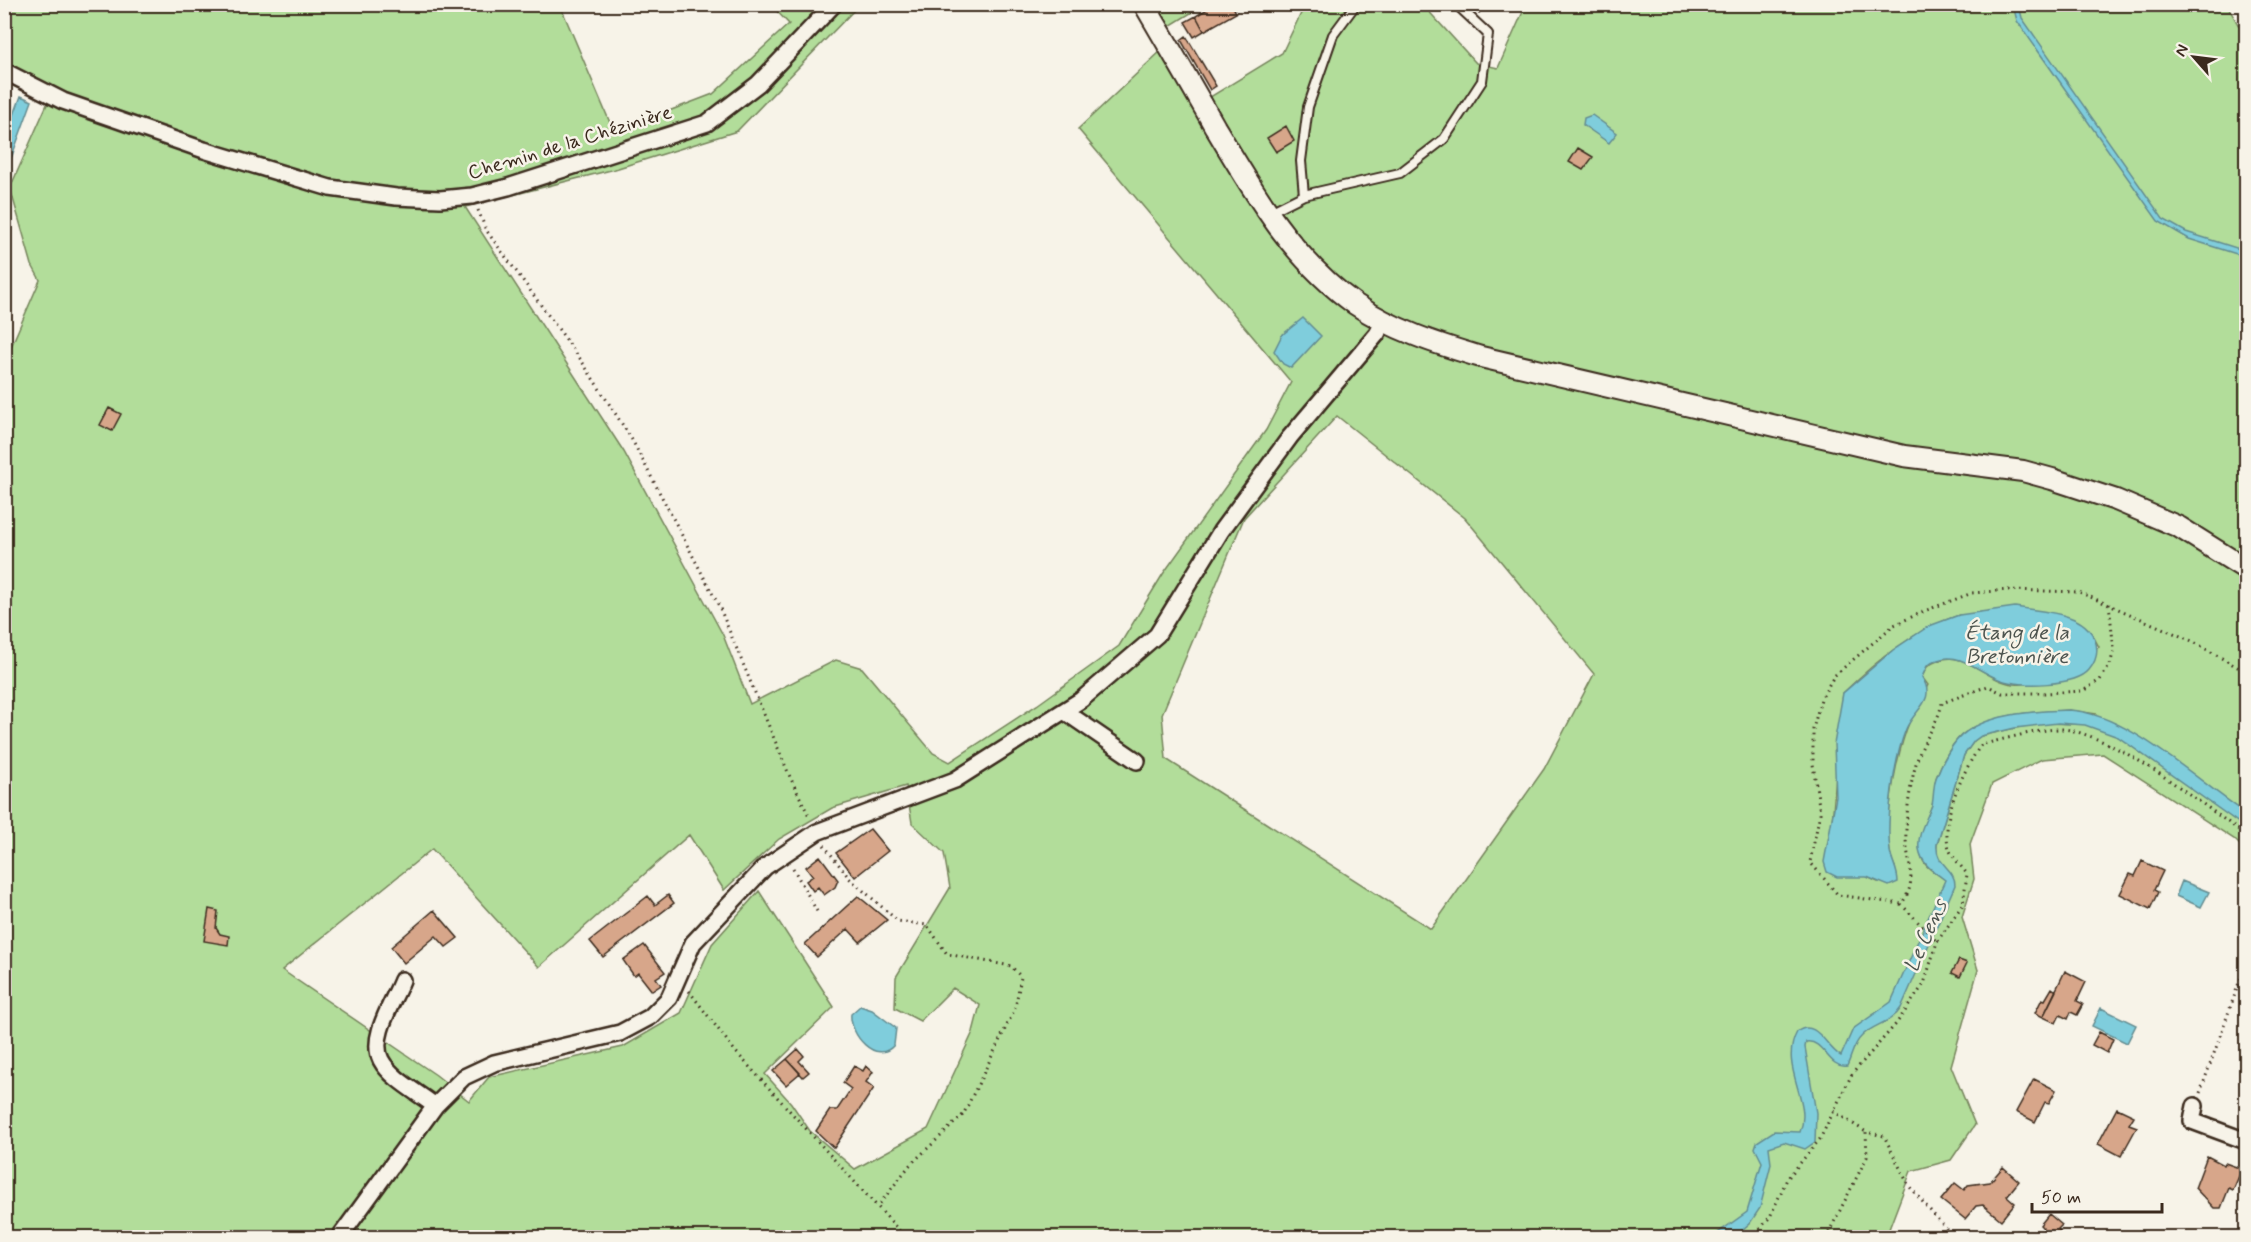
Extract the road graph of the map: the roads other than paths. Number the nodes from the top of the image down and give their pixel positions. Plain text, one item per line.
1 (834, 4) edge
2 (1144, 4) edge
3 (1356, 4) edge
4 (1456, 4) edge
5 (4, 71) edge
6 (1304, 195) junction
7 (1268, 213) junction
8 (1383, 321) junction
9 (2247, 568) edge
10 (1064, 711) junction
11 (1137, 761) dead end
12 (402, 980) dead end
13 (435, 1106) junction
14 (2195, 1106) road end
15 (2247, 1141) edge
16 (339, 1238) edge

1 - 5 street, Chemin de la Chézinière
2 - 7 street
3 - 6 lane
4 - 6 lane
6 - 7 lane
7 - 8 street
8 - 9 street
8 - 10 street
10 - 11 street
10 - 13 street
12 - 13 street
13 - 16 street
14 - 15 street

